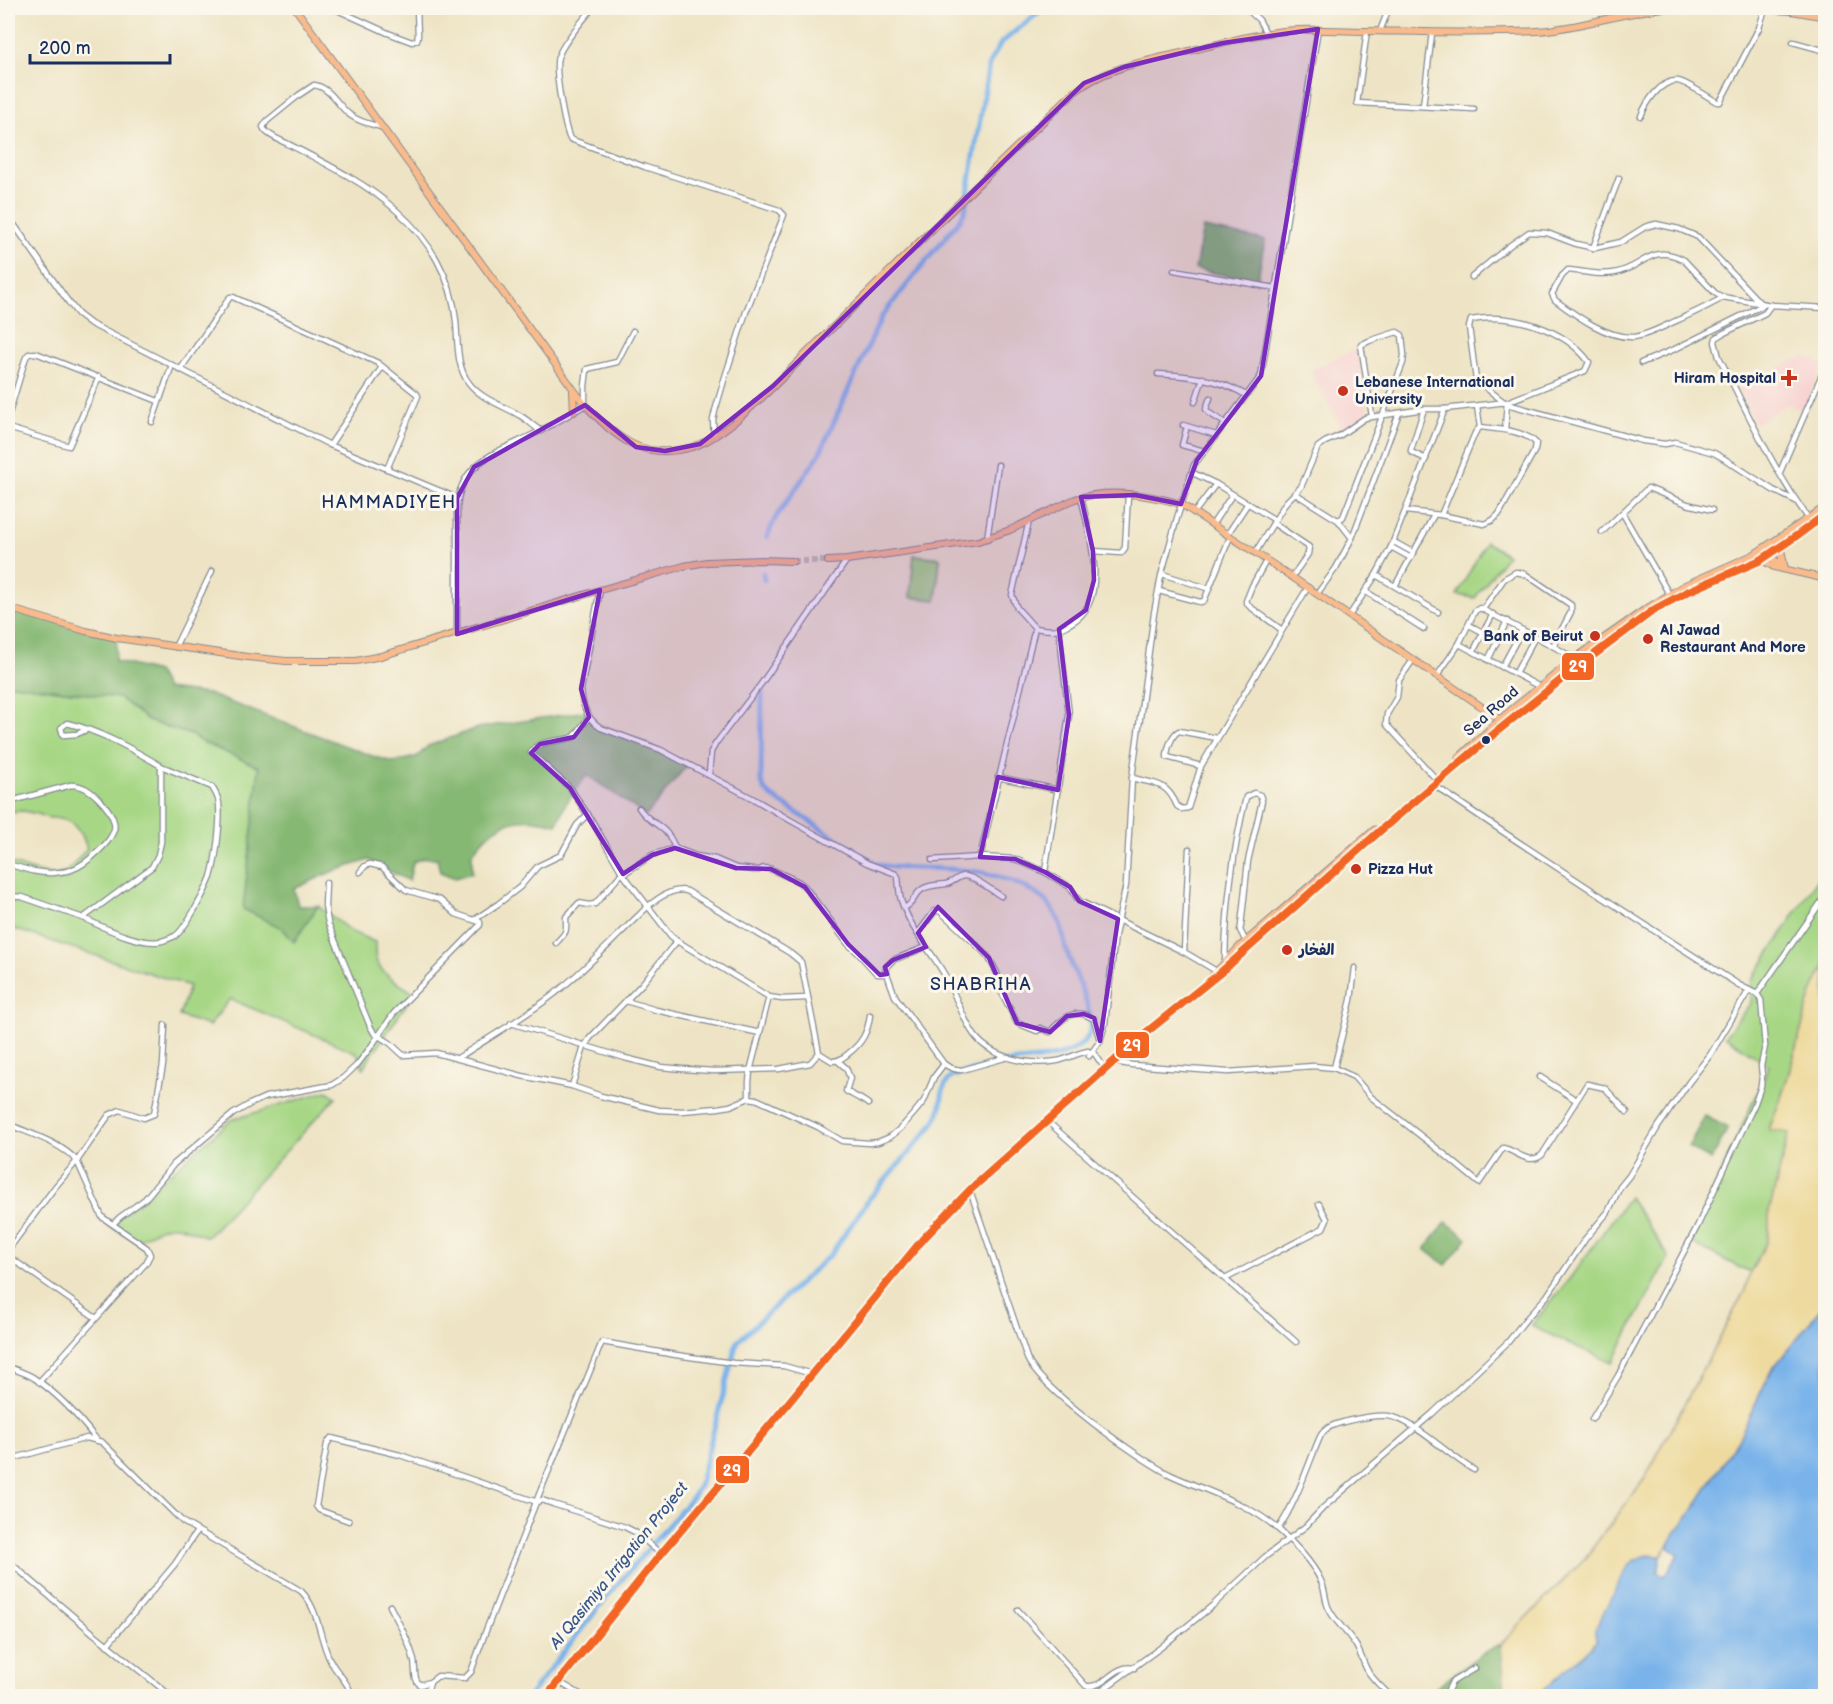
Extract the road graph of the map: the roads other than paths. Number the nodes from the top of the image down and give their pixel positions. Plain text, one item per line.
1 (295, 8) edge
2 (333, 8) edge
3 (417, 8) edge
4 (593, 8) edge
5 (1246, 8) edge
6 (1389, 8) edge
7 (1662, 8) edge
8 (1738, 8) edge
9 (1766, 9) junction
10 (1826, 17) edge
11 (1318, 29) junction
12 (1380, 31) junction
13 (1367, 32) junction
14 (1266, 33) junction
15 (1432, 33) junction
16 (1792, 42) dead end
17 (1826, 51) edge
18 (1423, 106) junction
19 (1474, 109) dead end
20 (1641, 116) dead end
21 (383, 128) junction
22 (1619, 178) dead end
23 (8, 216) edge
24 (1593, 248) junction
25 (1174, 270) dead end
26 (1472, 277) dead end
27 (1275, 288) junction
28 (1724, 297) junction
29 (1765, 304) junction
30 (1826, 308) edge
31 (633, 331) dead end
32 (1641, 363) dead end
33 (172, 365) junction
34 (1826, 365) edge
35 (382, 367) junction
36 (180, 370) junction
37 (1158, 374) dead end
38 (99, 377) junction
39 (1203, 378) junction
40 (573, 387) junction
41 (1246, 395) junction
42 (1210, 398) dead end
43 (158, 400) junction
44 (1195, 402) dead end
45 (1506, 402) junction
46 (585, 405) junction
47 (1477, 406) junction
48 (1424, 409) junction
49 (1444, 409) junction
50 (574, 412) junction
51 (1399, 413) junction
52 (1372, 416) junction
53 (1381, 416) junction
54 (8, 417) edge
55 (152, 422) dead end
56 (1225, 423) junction
57 (1480, 427) junction
58 (8, 428) edge
59 (1505, 429) junction
60 (541, 431) junction
61 (1216, 435) junction
62 (714, 436) junction
63 (330, 445) junction
64 (1204, 451) junction
65 (1426, 459) junction
66 (998, 465) dead end
67 (387, 469) junction
68 (1780, 472) junction
69 (1192, 473) junction
70 (1216, 484) junction
71 (1296, 494) junction
72 (1128, 495) junction
73 (1232, 495) junction
74 (1081, 497) junction
75 (457, 498) junction
76 (1796, 501) junction
77 (1248, 503) junction
78 (1181, 504) junction
79 (1826, 507) edge
80 (1712, 510) dead end
81 (1406, 512) junction
82 (1194, 513) junction
83 (1434, 514) junction
84 (1623, 514) junction
85 (1826, 514) edge
86 (1442, 515) junction
87 (1809, 519) junction
88 (1338, 520) junction
89 (1029, 521) junction
90 (1274, 521) junction
91 (1212, 525) junction
92 (1602, 532) dead end
93 (1229, 536) junction
94 (1352, 538) junction
95 (987, 539) junction
96 (1393, 545) junction
97 (1780, 547) junction
98 (1093, 551) junction
99 (1255, 553) junction
100 (1765, 553) junction
101 (1412, 555) junction
102 (1757, 558) junction
103 (847, 560) junction
104 (793, 561) tunnel mouth
105 (828, 561) tunnel mouth
106 (1266, 561) junction
107 (1786, 568) junction
108 (212, 571) dead end
109 (1162, 574) junction
110 (1376, 575) junction
111 (1292, 577) junction
112 (1826, 579) edge
113 (1395, 586) junction
114 (1308, 587) junction
115 (1210, 589) junction
116 (600, 590) junction
117 (1159, 591) junction
118 (1365, 591) junction
119 (1317, 594) junction
120 (1669, 594) junction
121 (8, 608) edge
122 (1483, 609) junction
123 (1438, 612) dead end
124 (1493, 614) junction
125 (1349, 616) junction
126 (1507, 621) junction
127 (1469, 625) junction
128 (1035, 628) junction
129 (1059, 629) junction
130 (1424, 629) dead end
131 (1282, 630) junction
132 (1522, 630) junction
133 (1484, 632) junction
134 (457, 634) junction
135 (1535, 637) junction
136 (1498, 640) junction
137 (1459, 644) junction
138 (1553, 646) junction
139 (175, 647) junction
140 (1473, 652) junction
141 (1575, 659) junction
142 (1413, 660) junction
143 (1488, 660) junction
144 (1502, 667) junction
145 (1515, 674) junction
146 (1437, 676) junction
147 (1540, 687) junction
148 (589, 717) junction
149 (1504, 722) junction
150 (86, 730) junction
151 (1217, 738) junction
152 (161, 766) junction
153 (1201, 766) junction
154 (709, 774) junction
155 (998, 777) junction
156 (1132, 778) junction
157 (1435, 782) junction
158 (1058, 790) junction
159 (8, 802) edge
160 (639, 808) dead end
161 (588, 814) junction
162 (675, 848) junction
163 (1189, 849) dead end
164 (980, 857) junction
165 (932, 860) dead end
166 (1233, 861) junction
167 (8, 864) edge
168 (1248, 864) junction
169 (360, 872) dead end
170 (1045, 872) junction
171 (623, 874) junction
172 (326, 883) dead end
173 (1826, 895) edge
174 (8, 896) edge
175 (1000, 896) dead end
176 (647, 907) junction
177 (904, 908) junction
178 (83, 918) junction
179 (1118, 919) junction
180 (474, 920) junction
181 (1240, 930) junction
182 (1226, 932) junction
183 (918, 933) junction
184 (677, 942) junction
185 (556, 943) dead end
186 (926, 947) junction
187 (1243, 947) junction
188 (1184, 952) junction
189 (1225, 961) junction
190 (1355, 968) dead end
191 (1218, 972) junction
192 (887, 974) junction
193 (1749, 990) junction
194 (1757, 994) junction
195 (769, 997) junction
196 (808, 998) junction
197 (626, 1000) junction
198 (870, 1015) dead end
199 (511, 1023) junction
200 (165, 1025) dead end
201 (760, 1033) junction
202 (378, 1036) junction
203 (1100, 1041) junction
204 (584, 1047) junction
205 (819, 1053) junction
206 (1091, 1054) junction
207 (1008, 1057) junction
208 (458, 1058) junction
209 (838, 1061) junction
210 (1114, 1062) junction
211 (944, 1064) junction
212 (1334, 1068) junction
213 (1105, 1069) junction
214 (750, 1071) junction
215 (1540, 1077) dead end
216 (572, 1086) junction
217 (749, 1098) junction
218 (1576, 1100) junction
219 (868, 1104) dead end
220 (1627, 1112) dead end
221 (1047, 1121) junction
222 (8, 1124) edge
223 (77, 1161) junction
224 (970, 1190) junction
225 (1318, 1204) dead end
226 (113, 1224) junction
227 (8, 1250) edge
228 (8, 1256) edge
229 (1226, 1279) junction
230 (96, 1318) junction
231 (1296, 1342) dead end
232 (8, 1367) edge
233 (812, 1374) junction
234 (39, 1382) junction
235 (1593, 1419) dead end
236 (1414, 1428) junction
237 (96, 1439) junction
238 (8, 1460) edge
239 (1474, 1470) dead end
240 (537, 1502) junction
241 (348, 1521) dead end
242 (1278, 1529) junction
243 (197, 1531) junction
244 (1288, 1539) junction
245 (661, 1554) junction
246 (8, 1561) edge
247 (390, 1606) dead end
248 (1018, 1610) dead end
249 (107, 1645) junction
250 (1134, 1668) junction
251 (1475, 1668) dead end
252 (430, 1682) junction
253 (559, 1682) junction
254 (171, 1696) edge
255 (352, 1696) edge
256 (426, 1696) edge
257 (547, 1696) edge
258 (583, 1696) edge
259 (1094, 1696) edge
260 (1391, 1696) edge
261 (1445, 1696) edge

1 - 21 main road
2 - 3 street
4 - 62 street
5 - 14 street
6 - 12 street
7 - 15 main road
8 - 9 main road
9 - 10 main road
9 - 20 street
11 - 13 main road
11 - 14 main road
11 - 27 street
12 - 13 main road
12 - 15 main road
13 - 18 street
14 - 62 main road
15 - 18 street
16 - 17 street
18 - 19 street
21 - 40 main road
21 - 60 street
22 - 24 street
23 - 33 street
24 - 26 street
24 - 29 street
25 - 27 street
27 - 41 street
28 - 28 street
28 - 29 street
29 - 30 street
29 - 32 street
29 - 68 street
31 - 46 street
33 - 36 street
33 - 43 street
34 - 68 street
35 - 36 street
35 - 63 street
35 - 67 street
36 - 63 street
37 - 39 street
38 - 43 street
38 - 54 street
38 - 58 street
39 - 41 street
39 - 44 street
40 - 46 main road
40 - 50 main road
41 - 56 street
42 - 56 street
43 - 55 street
45 - 45 street
45 - 47 street
45 - 59 street
45 - 76 street
46 - 50 street
46 - 62 main road
47 - 49 street
47 - 57 street
48 - 49 street
48 - 51 street
48 - 65 street
49 - 65 street
50 - 60 street
51 - 53 street
51 - 94 street
52 - 53 street
52 - 53 street
52 - 71 street
53 - 88 street
56 - 61 street
57 - 59 street
57 - 86 street
59 - 86 street
60 - 75 street
61 - 64 street
61 - 64 street
63 - 67 street
64 - 69 street
65 - 81 street
66 - 95 street
67 - 75 street
68 - 76 street
69 - 70 street
69 - 78 street
70 - 73 street
70 - 82 street
71 - 88 street
71 - 90 street
72 - 74 main road
72 - 78 main road
72 - 98 street
73 - 77 street
73 - 91 street
74 - 89 main road
74 - 98 street
75 - 134 street
76 - 87 street
77 - 90 street
77 - 93 street
78 - 82 main road
78 - 109 street
79 - 87 highway, Sea Road
80 - 84 street
81 - 83 street
81 - 96 street
82 - 91 main road
83 - 86 street
83 - 101 street
84 - 92 street
84 - 120 street
85 - 97 highway, Sea Road
87 - 100 highway, Sea Road
88 - 94 street
89 - 95 main road
89 - 128 street
90 - 99 street
90 - 111 street
91 - 93 main road
93 - 99 main road
93 - 115 street
94 - 119 street
95 - 103 main road
96 - 101 street
96 - 110 street
97 - 100 highway, Sea Road
97 - 107 highway
98 - 129 street
99 - 106 main road
100 - 102 highway, Sea Road
100 - 107 main road
101 - 113 street
102 - 107 main road
102 - 120 highway, Sea Road
102 - 149 highway, Sea Road
103 - 105 main road
103 - 154 street
104 - 116 main road
106 - 111 main road
106 - 131 street
107 - 112 main road
108 - 139 street
109 - 115 street
109 - 117 street
110 - 113 street
110 - 118 street
111 - 114 main road
113 - 123 street
114 - 119 main road
114 - 131 street
115 - 117 street
116 - 134 main road
116 - 148 street
117 - 156 street
118 - 125 street
118 - 130 street
119 - 125 main road
120 - 141 highway, Sea Road
121 - 139 main road
122 - 124 street
122 - 127 street
122 - 138 street
124 - 126 street
124 - 133 street
125 - 142 main road
126 - 132 street
126 - 136 street
127 - 133 street
127 - 137 street
128 - 129 street
128 - 155 street
129 - 158 street
131 - 151 street
132 - 135 street
132 - 144 street
133 - 136 street
133 - 140 street
134 - 139 main road
135 - 138 street
135 - 145 street
136 - 143 street
137 - 140 street
137 - 146 street
138 - 141 street
140 - 143 street
141 - 147 highway, Sea Road
142 - 146 main road
142 - 157 street
143 - 144 street
144 - 145 street
145 - 147 street
146 - 149 main road
147 - 149 highway, Sea Road
148 - 154 street
148 - 161 street
149 - 157 highway, Sea Road
150 - 150 street
150 - 152 street
151 - 153 street
151 - 153 street
152 - 178 street
152 - 178 street
153 - 156 street
154 - 177 street
155 - 158 street
155 - 164 street
156 - 179 street
157 - 187 highway, Sea Road
157 - 193 street
158 - 170 street
159 - 167 street
160 - 162 street
161 - 171 street
161 - 180 street
162 - 171 street
162 - 192 street
163 - 188 street
164 - 165 street
164 - 170 street
166 - 168 street
166 - 168 street
166 - 182 street
168 - 181 street
169 - 180 street
170 - 179 street
171 - 176 street
171 - 185 street
172 - 202 street
173 - 194 street
174 - 178 street
175 - 177 street
176 - 184 street
176 - 196 street
176 - 199 street
177 - 183 street
179 - 188 street
179 - 203 street
180 - 202 street
181 - 182 street
181 - 187 street
182 - 189 street
183 - 186 street
183 - 203 street
184 - 195 street
184 - 197 street
186 - 192 street
186 - 207 street
187 - 189 highway, Sea Road
187 - 191 highway, Sea Road
188 - 191 street
189 - 191 highway, Sea Road
190 - 212 street
191 - 210 highway, Sea Road
192 - 211 street
193 - 194 street
193 - 236 street
194 - 235 street
195 - 196 street
195 - 201 street
196 - 205 street
197 - 201 street
197 - 204 street
198 - 209 street
199 - 204 street
199 - 208 street
200 - 223 street
201 - 214 street
202 - 208 street
202 - 226 street
203 - 206 street
204 - 214 street
204 - 216 street
205 - 209 street
205 - 214 street
206 - 207 street
206 - 213 street
207 - 211 street
208 - 216 street
209 - 219 street
210 - 212 street
210 - 213 highway, Sea Road
211 - 217 street
212 - 218 street
213 - 221 highway, Sea Road
214 - 217 street
215 - 218 street
216 - 217 street
218 - 220 street
221 - 224 highway, Sea Road
221 - 229 street
222 - 223 street
223 - 226 street
223 - 227 street
224 - 233 highway, Sea Road
224 - 242 street
225 - 229 street
226 - 230 street
228 - 230 street
229 - 231 street
230 - 234 street
232 - 234 street
233 - 240 street
233 - 245 highway, Sea Road
234 - 237 street
236 - 239 street
236 - 242 street
236 - 244 street
237 - 238 street
237 - 243 street
240 - 241 street
240 - 245 street
240 - 252 street
242 - 244 street
243 - 249 street
243 - 255 street
244 - 250 street
244 - 260 street
245 - 253 highway, Sea Road
246 - 249 street
247 - 252 street
248 - 250 street
249 - 254 street
250 - 259 street
251 - 261 street
252 - 256 street
253 - 257 highway, Sea Road
253 - 258 street

